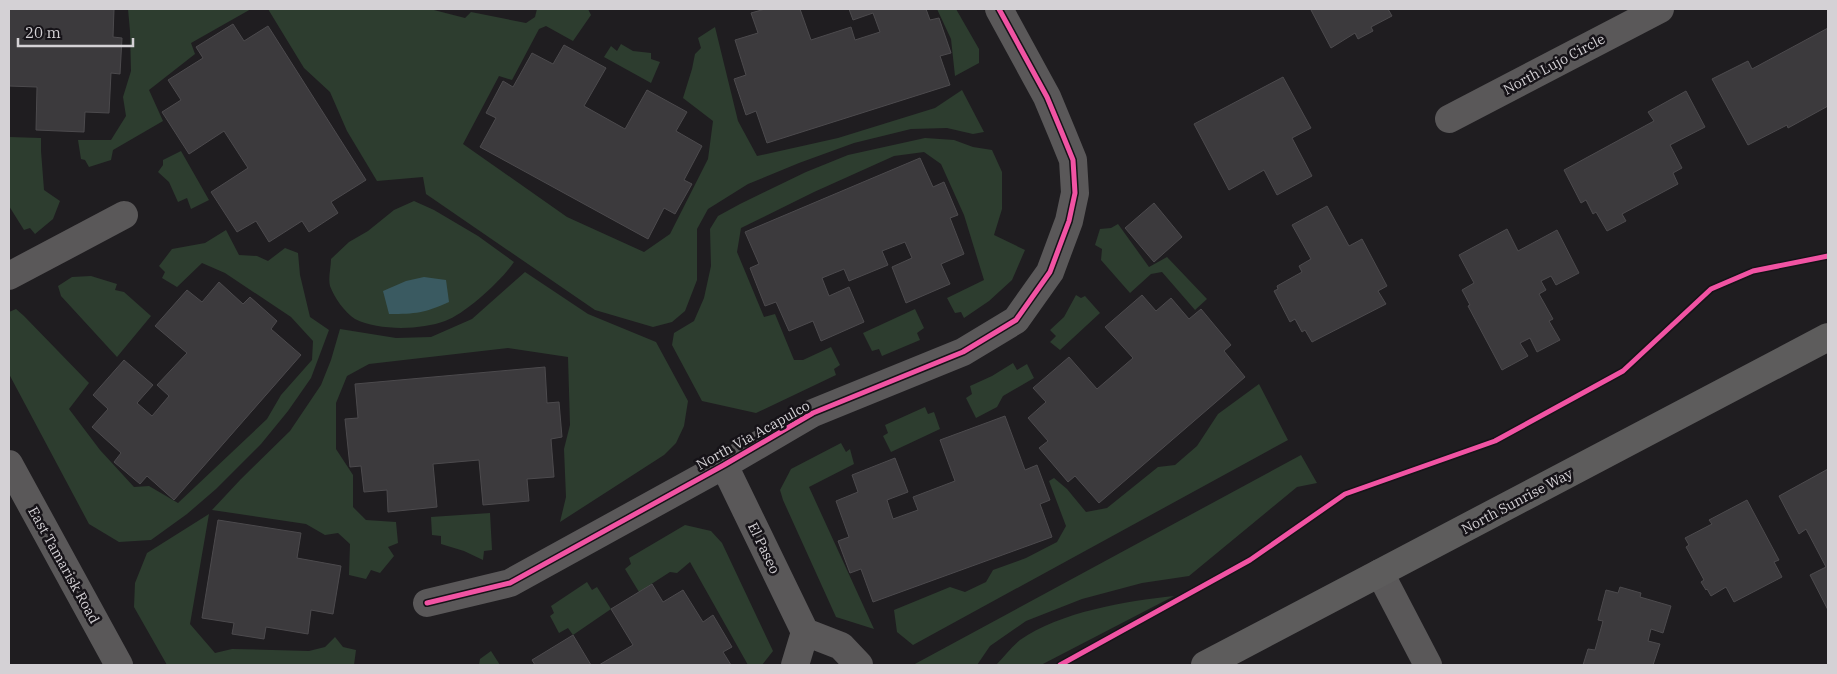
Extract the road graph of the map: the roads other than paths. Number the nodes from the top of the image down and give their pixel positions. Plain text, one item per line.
1 (999, 9) edge
2 (1660, 9) edge
3 (1449, 119) dead end
4 (124, 215) dead end
5 (9, 276) edge
6 (1828, 337) edge
7 (9, 464) edge
8 (724, 465) junction
9 (1380, 573) junction
10 (428, 603) dead end
11 (805, 632) junction
12 (119, 665) edge
13 (795, 665) edge
14 (859, 665) edge
15 (1205, 665) edge
16 (1428, 665) edge

1 - 8 street, North Via Acapulco
2 - 3 street, North Lujo Circle
4 - 5 street
6 - 9 main road, North Sunrise Way
7 - 12 street, East Tamarisk Road
8 - 10 street, North Via Acapulco
8 - 11 street, El Paseo
9 - 15 main road, North Sunrise Way
9 - 16 street
11 - 13 street
11 - 14 street

